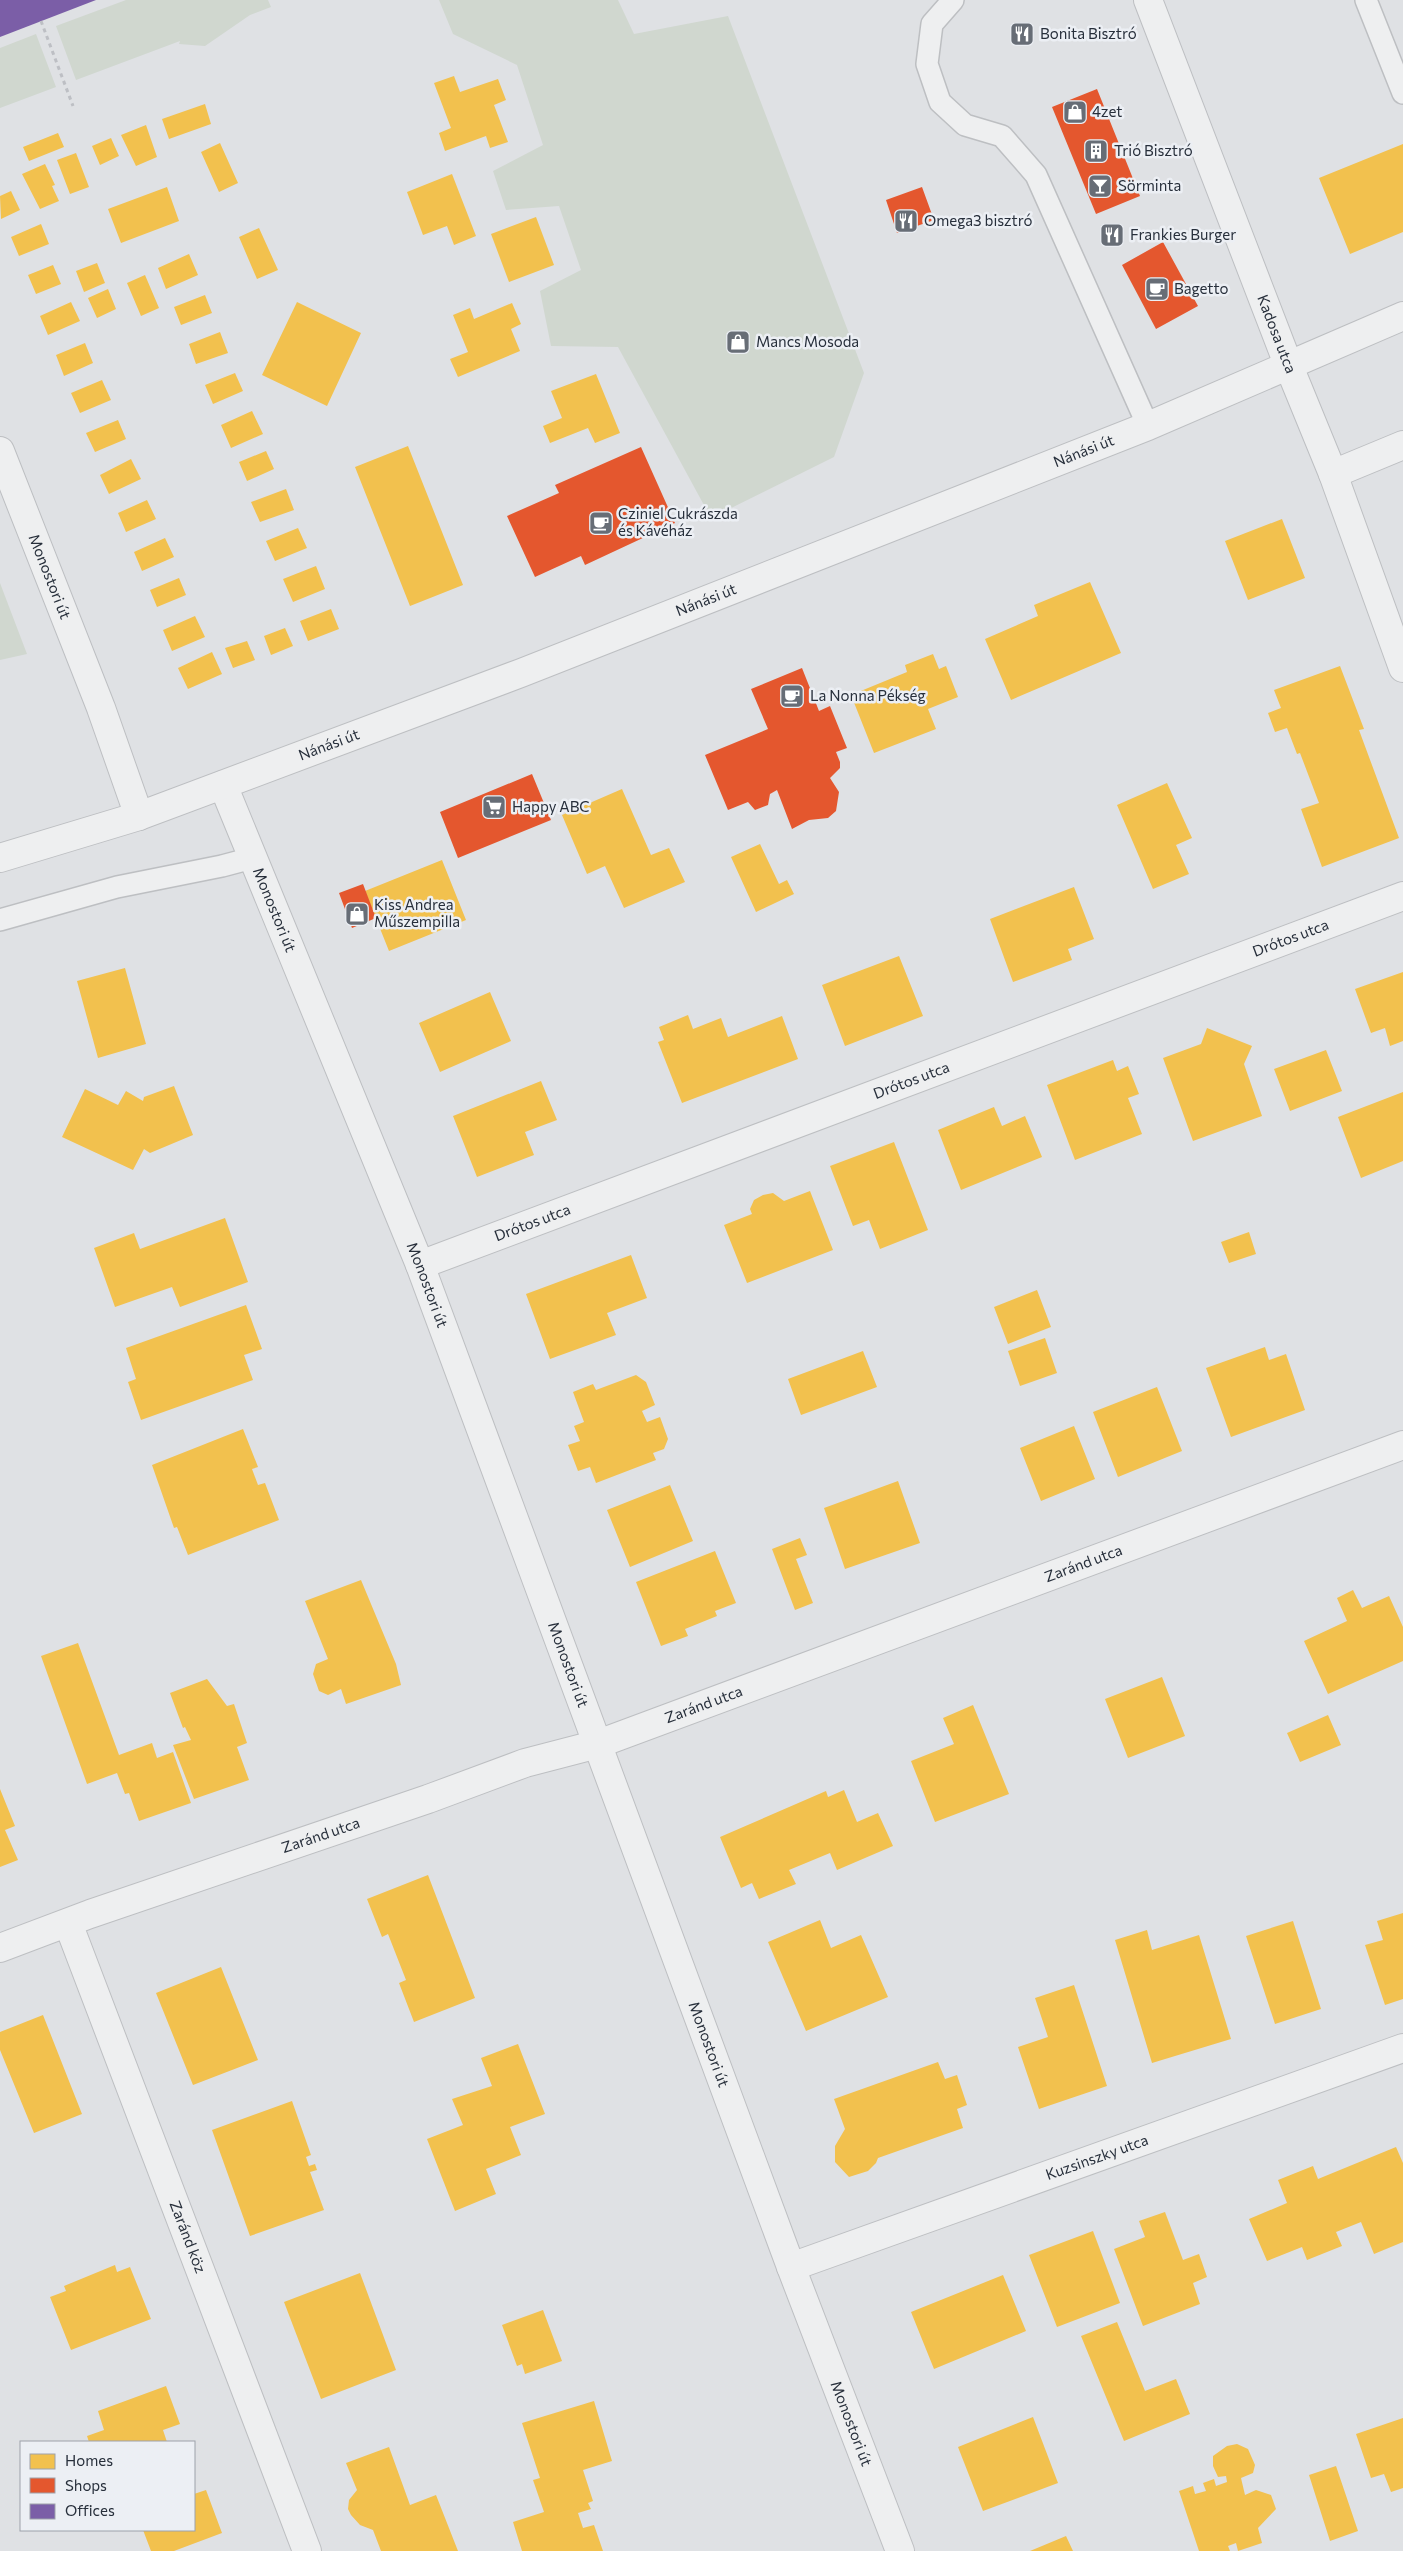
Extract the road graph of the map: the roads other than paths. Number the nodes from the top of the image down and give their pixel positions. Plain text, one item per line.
1 (953, 0) edge
2 (1148, 0) edge
3 (1366, 0) edge
4 (1403, 93) edge
5 (1403, 316) edge
6 (1288, 364) junction
7 (1148, 426) junction
8 (1403, 445) edge
9 (0, 451) edge
10 (1334, 474) junction
11 (1403, 668) edge
12 (223, 784) junction
13 (139, 816) junction
14 (0, 858) edge
15 (252, 858) junction
16 (1403, 896) edge
17 (0, 920) edge
18 (420, 1265) junction
19 (1403, 1445) edge
20 (598, 1744) junction
21 (68, 1923) junction
22 (0, 1948) edge
23 (1403, 2048) edge
24 (791, 2267) junction
25 (307, 2551) edge
26 (900, 2551) edge

1 - 7 lane
2 - 6 street, Kadosa utca
3 - 4 lane
5 - 6 street, Nánási út
6 - 7 street, Nánási út
6 - 10 street, Kadosa utca
7 - 12 street, Nánási út
8 - 10 street
9 - 13 street, Monostori út
10 - 11 street, Kadosa utca
12 - 13 street, Nánási út
12 - 15 street, Monostori út
13 - 14 street, Nánási út
15 - 17 lane
15 - 18 street, Monostori út
16 - 18 street, Drótos utca
18 - 20 street, Monostori út
19 - 20 street, Zaránd utca
20 - 21 street, Zaránd utca
20 - 24 street, Monostori út
21 - 22 street, Zaránd utca
21 - 25 street, Zaránd köz
23 - 24 street, Kuzsinszky utca
24 - 26 street, Monostori út

